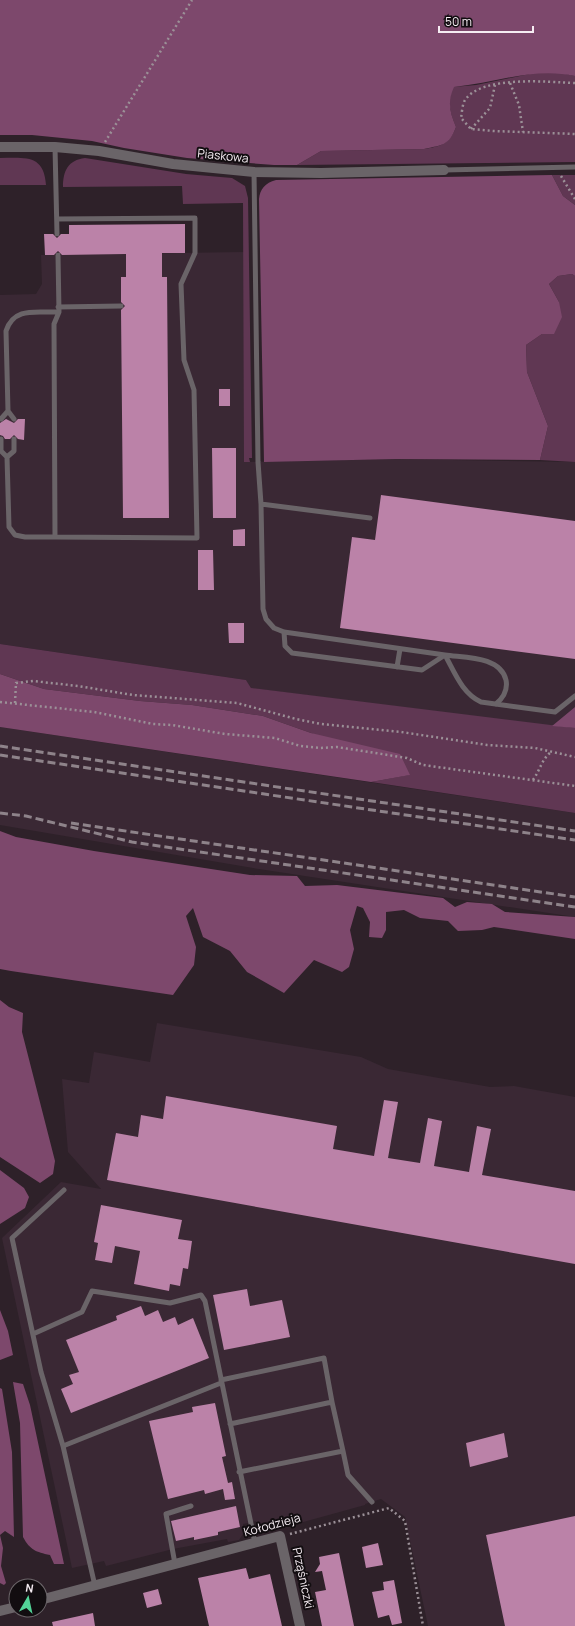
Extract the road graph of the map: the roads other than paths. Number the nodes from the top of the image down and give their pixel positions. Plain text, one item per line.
1 (0, 147) edge
2 (55, 147) junction
3 (575, 167) edge
4 (444, 170) joint
5 (254, 172) junction
6 (57, 219) junction
7 (57, 234) dead end
8 (58, 254) dead end
9 (121, 306) dead end
10 (59, 310) junction
11 (8, 411) junction
12 (2, 419) dead end
13 (14, 419) dead end
14 (1, 439) dead end
15 (14, 439) dead end
16 (7, 458) junction
17 (261, 504) junction
18 (370, 518) dead end
19 (55, 538) junction
20 (284, 632) junction
21 (400, 649) junction
22 (445, 655) junction
23 (397, 667) junction
24 (575, 696) edge
25 (496, 704) junction
26 (64, 1190) dead end
27 (33, 1334) junction
28 (221, 1382) junction
29 (332, 1402) junction
30 (230, 1424) junction
31 (63, 1446) junction
32 (343, 1451) junction
33 (239, 1472) junction
34 (372, 1502) dead end
35 (190, 1506) dead end
36 (280, 1536) joint
37 (255, 1543) junction
38 (175, 1564) junction
39 (95, 1586) junction
40 (48, 1598) edge
41 (300, 1626) edge

1 - 2 street, Piaskowa
2 - 5 street, Piaskowa
2 - 6 lane
3 - 4 lane
4 - 5 street, Piaskowa
5 - 17 lane
6 - 7 lane
6 - 19 lane
8 - 10 lane
9 - 10 lane
10 - 11 lane
10 - 19 lane
11 - 12 lane
11 - 13 lane
14 - 16 lane
15 - 16 lane
16 - 19 lane
17 - 18 lane
17 - 20 lane
20 - 21 lane
20 - 23 lane
21 - 22 lane
21 - 23 lane
22 - 23 lane
22 - 25 lane
22 - 25 lane
24 - 25 lane
26 - 27 lane
27 - 28 lane
27 - 31 lane
28 - 29 lane
28 - 30 lane
28 - 31 lane
29 - 30 lane
29 - 32 lane
30 - 33 lane
31 - 39 lane
32 - 33 lane
32 - 34 lane
33 - 37 lane
35 - 38 lane
36 - 37 street, Kołodzieja
36 - 41 street, Prząśniczki
37 - 38 street, Kołodzieja
38 - 39 street, Kołodzieja
39 - 40 street, Kołodzieja

